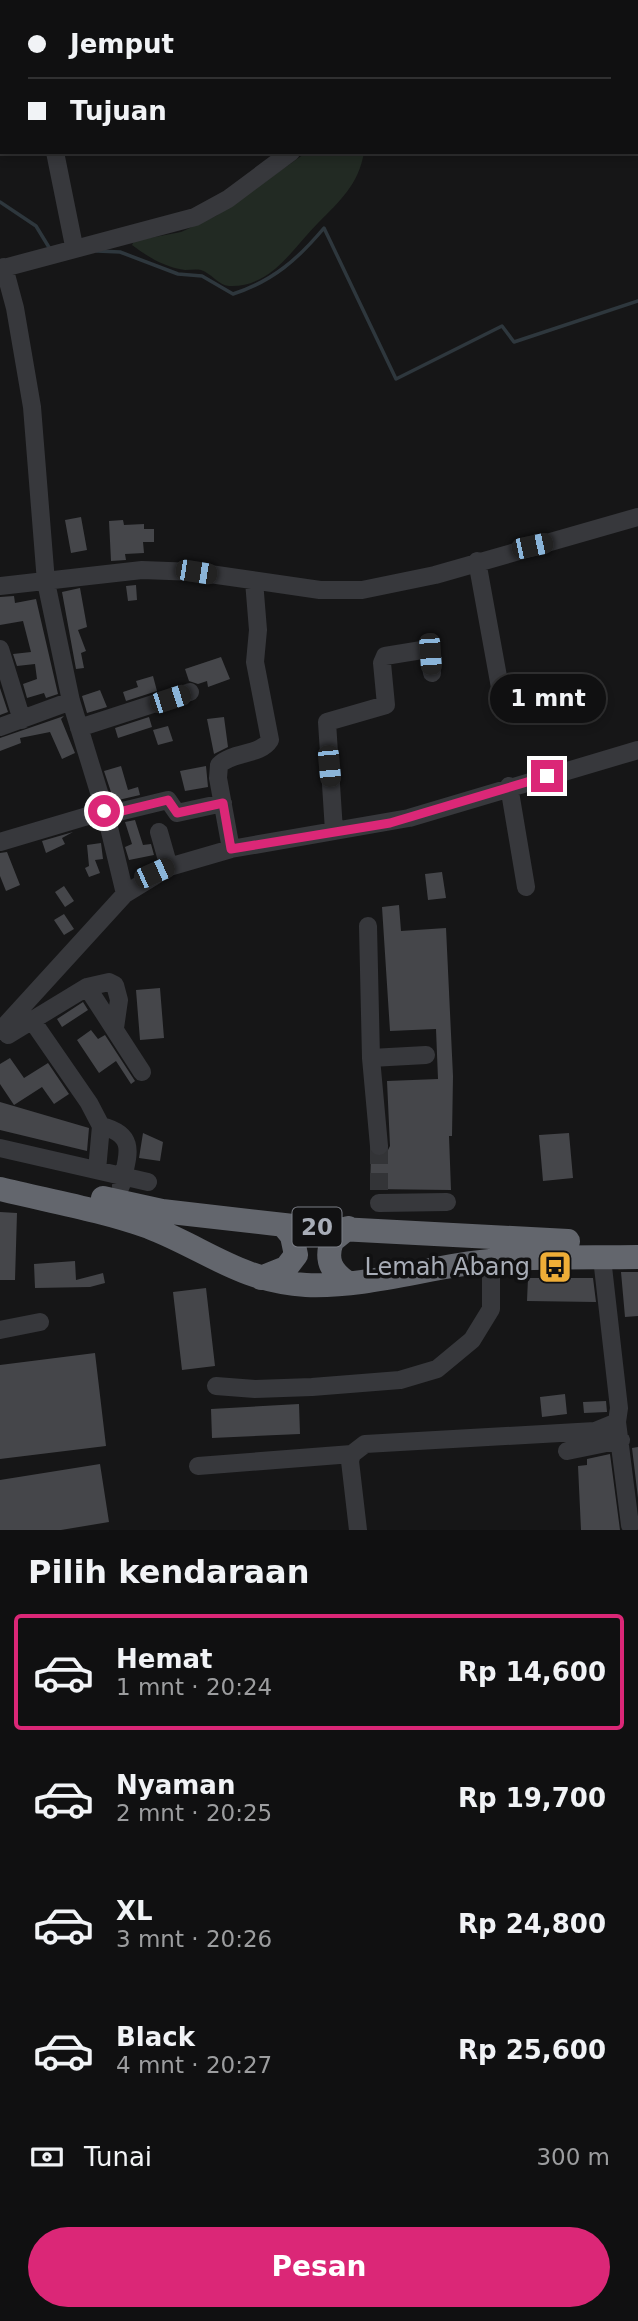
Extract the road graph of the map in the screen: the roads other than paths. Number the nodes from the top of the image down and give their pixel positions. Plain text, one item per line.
1 (55, 154) edge
2 (289, 154) edge
3 (60, 251) junction
4 (4, 271) edge
5 (638, 517) edge
6 (477, 561) junction
7 (254, 581) junction
8 (46, 582) junction
9 (0, 586) edge
10 (0, 649) edge
11 (432, 673) dead end
12 (191, 692) dead end
13 (501, 693) dead end
14 (71, 701) junction
15 (22, 720) junction
16 (0, 727) edge
17 (79, 728) junction
18 (638, 750) edge
19 (509, 786) junction
20 (223, 803) junction
21 (105, 813) junction
22 (334, 831) junction
23 (159, 832) dead end
24 (0, 842) edge
25 (231, 849) junction
26 (169, 867) junction
27 (526, 887) dead end
28 (125, 894) junction
29 (368, 926) dead end
30 (31, 1019) junction
31 (0, 1031) edge
32 (0, 1042) edge
33 (426, 1055) dead end
34 (371, 1058) junction
35 (142, 1072) dead end
36 (102, 1126) junction
37 (379, 1146) tunnel mouth
38 (0, 1148) edge
39 (97, 1170) junction
40 (0, 1174) edge
41 (123, 1177) junction
42 (148, 1182) dead end
43 (0, 1189) edge
44 (117, 1201) junction
45 (447, 1202) dead end
46 (283, 1225) junction
47 (348, 1228) junction
48 (383, 1233) junction
49 (638, 1242) edge
50 (638, 1257) edge
51 (603, 1258) junction
52 (491, 1262) junction
53 (261, 1279) junction
54 (348, 1283) junction
55 (40, 1322) dead end
56 (0, 1330) edge
57 (216, 1386) dead end
58 (619, 1431) junction
59 (567, 1451) dead end
60 (352, 1454) junction
61 (198, 1466) dead end
62 (630, 1525) dead end
63 (358, 1530) edge

1 - 3 street
2 - 3 street
3 - 4 street
4 - 8 street
5 - 6 street
6 - 7 street
6 - 13 street
7 - 8 street
7 - 20 street
8 - 9 street
8 - 14 street
10 - 15 street
11 - 22 street
12 - 17 street
14 - 15 street
14 - 17 street
15 - 16 street
17 - 21 street
18 - 19 street
19 - 22 street
19 - 27 street
20 - 21 street
20 - 25 street
21 - 24 street
21 - 28 street
22 - 25 street
23 - 26 street
25 - 26 street
26 - 28 street
28 - 31 street
29 - 34 street
30 - 32 street
30 - 35 street
30 - 36 street
33 - 34 street
34 - 37 street
36 - 39 street
36 - 41 street
38 - 39 street
39 - 41 street
40 - 44 highway, 20
41 - 42 street
41 - 44 street
43 - 53 highway, 20
44 - 46 highway, 20
45 - 48 street
46 - 47 highway, 20
46 - 53 highway
47 - 48 highway, 20
47 - 54 highway
48 - 49 highway, 20
50 - 51 highway, 20
51 - 52 highway, 20
51 - 58 street
52 - 54 highway, 20
52 - 57 street
53 - 54 highway, 20
55 - 56 street
58 - 59 street
58 - 60 street
58 - 62 street
60 - 61 street
60 - 63 street

